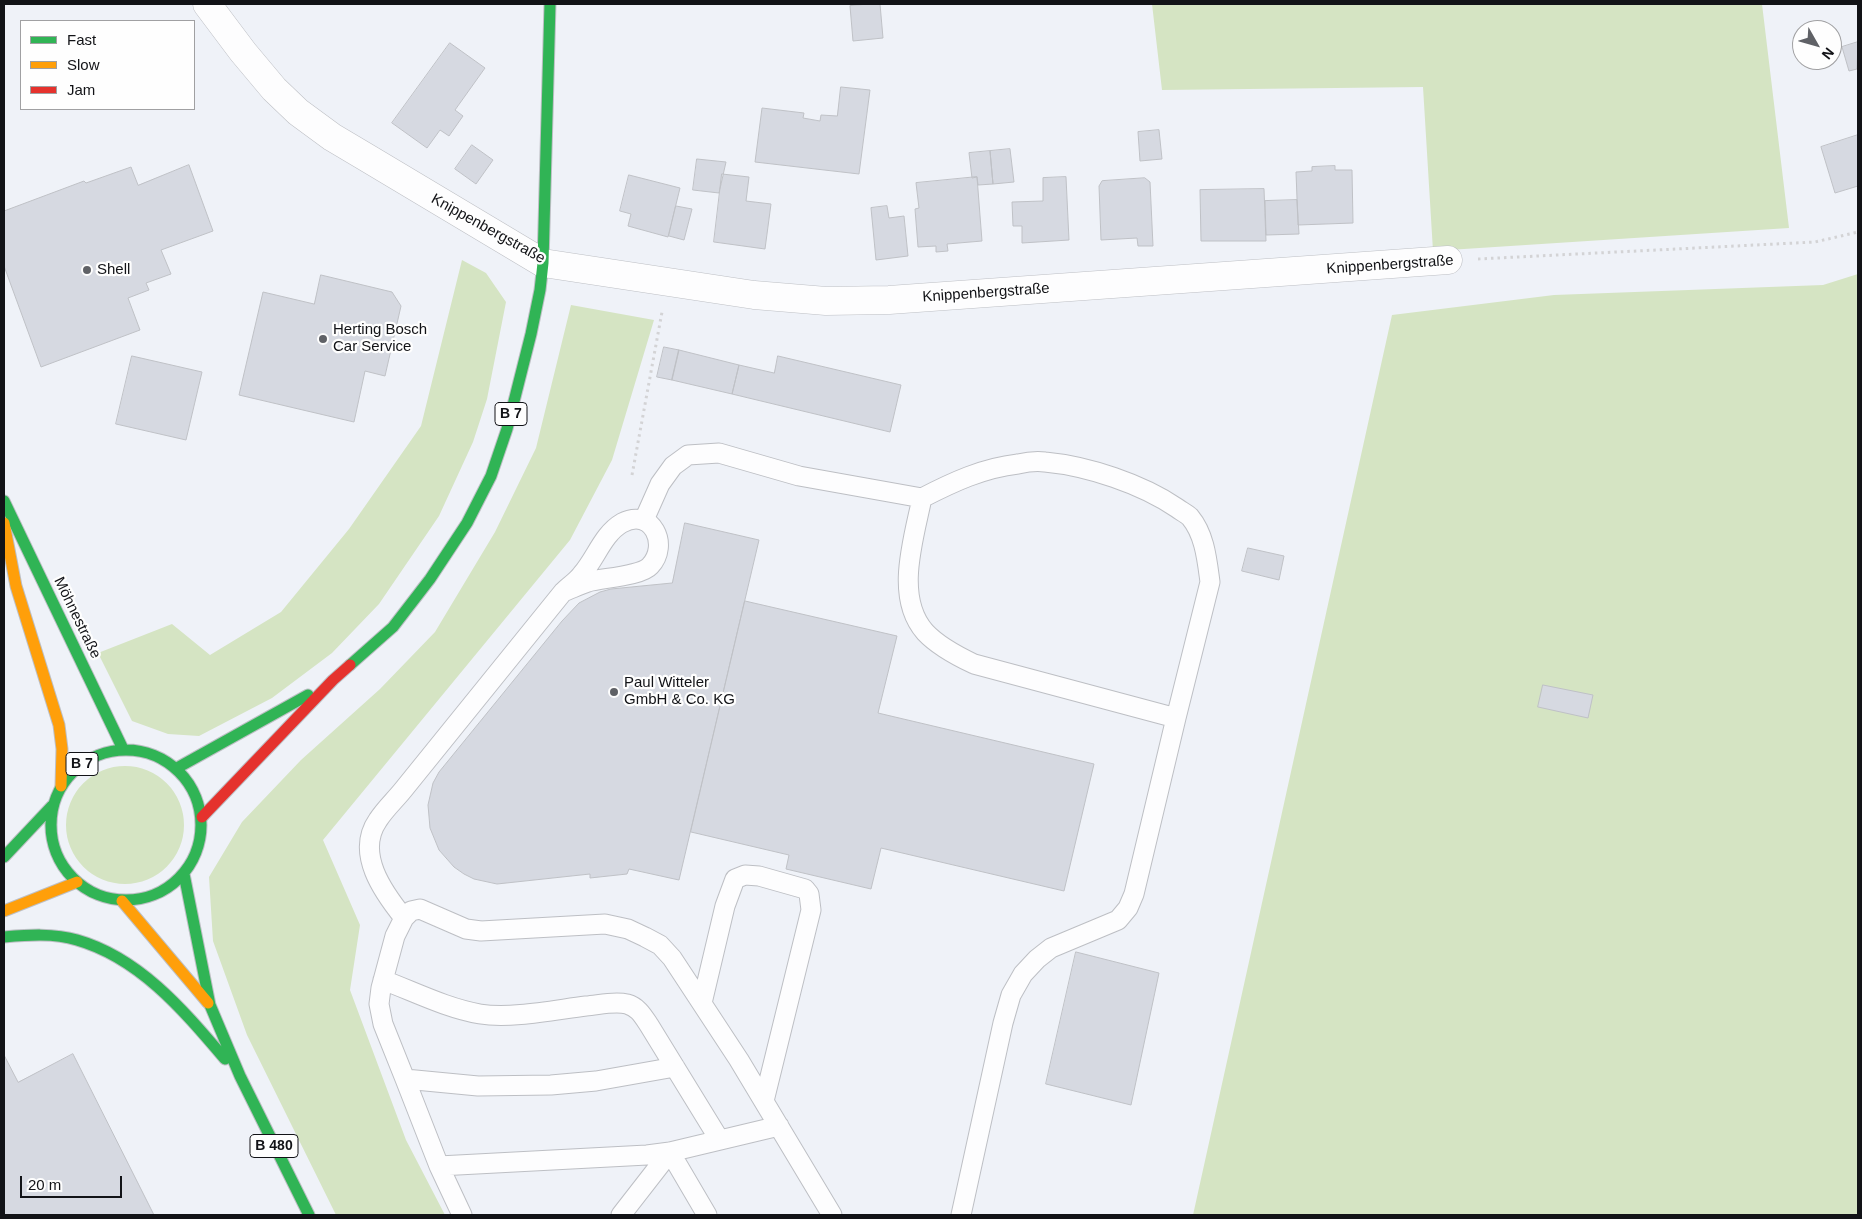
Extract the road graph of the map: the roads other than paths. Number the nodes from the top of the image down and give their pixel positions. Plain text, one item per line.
1 (207, 4) edge
2 (550, 4) edge
3 (1448, 260) road end
4 (543, 263) junction
5 (922, 498) junction
6 (4, 501) edge
7 (644, 520) junction
8 (4, 523) edge
9 (563, 592) junction
10 (333, 680) junction
11 (1176, 718) junction
12 (123, 749) junction
13 (177, 768) junction
14 (61, 786) junction
15 (52, 806) junction
16 (202, 818) junction
17 (4, 857) edge
18 (184, 874) junction
19 (76, 882) junction
20 (122, 900) junction
21 (4, 911) edge
22 (404, 918) junction
23 (4, 937) edge
24 (383, 980) junction
25 (702, 1003) junction
26 (210, 1005) junction
27 (675, 1067) junction
28 (240, 1076) junction
29 (405, 1079) junction
30 (764, 1102) junction
31 (779, 1126) junction
32 (719, 1139) junction
33 (670, 1152) junction
34 (439, 1166) junction
35 (309, 1215) edge
36 (462, 1215) edge
37 (621, 1215) edge
38 (707, 1215) edge
39 (832, 1215) edge
40 (961, 1215) edge

1 - 4 street, Knippenbergstraße
2 - 4 main road, B 7
3 - 4 street, Knippenbergstraße
4 - 10 main road, B 7
5 - 7 lane
5 - 11 lane
5 - 11 lane
6 - 12 main road, Möhnestraße
7 - 9 lane
7 - 9 lane
8 - 14 main road
9 - 22 lane
10 - 13 main road, B 7
10 - 16 main road, B 7
11 - 40 lane
12 - 13 main road, B 7
12 - 14 main road, B 7
13 - 16 main road, B 7
14 - 15 main road, B 7
15 - 17 main road, B 7
15 - 19 main road, B 7
16 - 18 main road, B 7
18 - 20 main road, B 7
18 - 26 main road, B 480
19 - 20 main road, B 7
19 - 21 main road
20 - 26 main road, B 480
22 - 24 lane
22 - 25 lane
23 - 28 main road
24 - 27 lane
24 - 29 lane
25 - 30 lane
25 - 30 lane
26 - 28 main road, B 480
27 - 29 lane
27 - 32 lane
28 - 35 main road, B 480
29 - 34 lane
30 - 31 lane
31 - 32 lane
31 - 39 lane
32 - 33 lane
33 - 34 lane
33 - 37 lane
33 - 38 lane
34 - 36 lane

